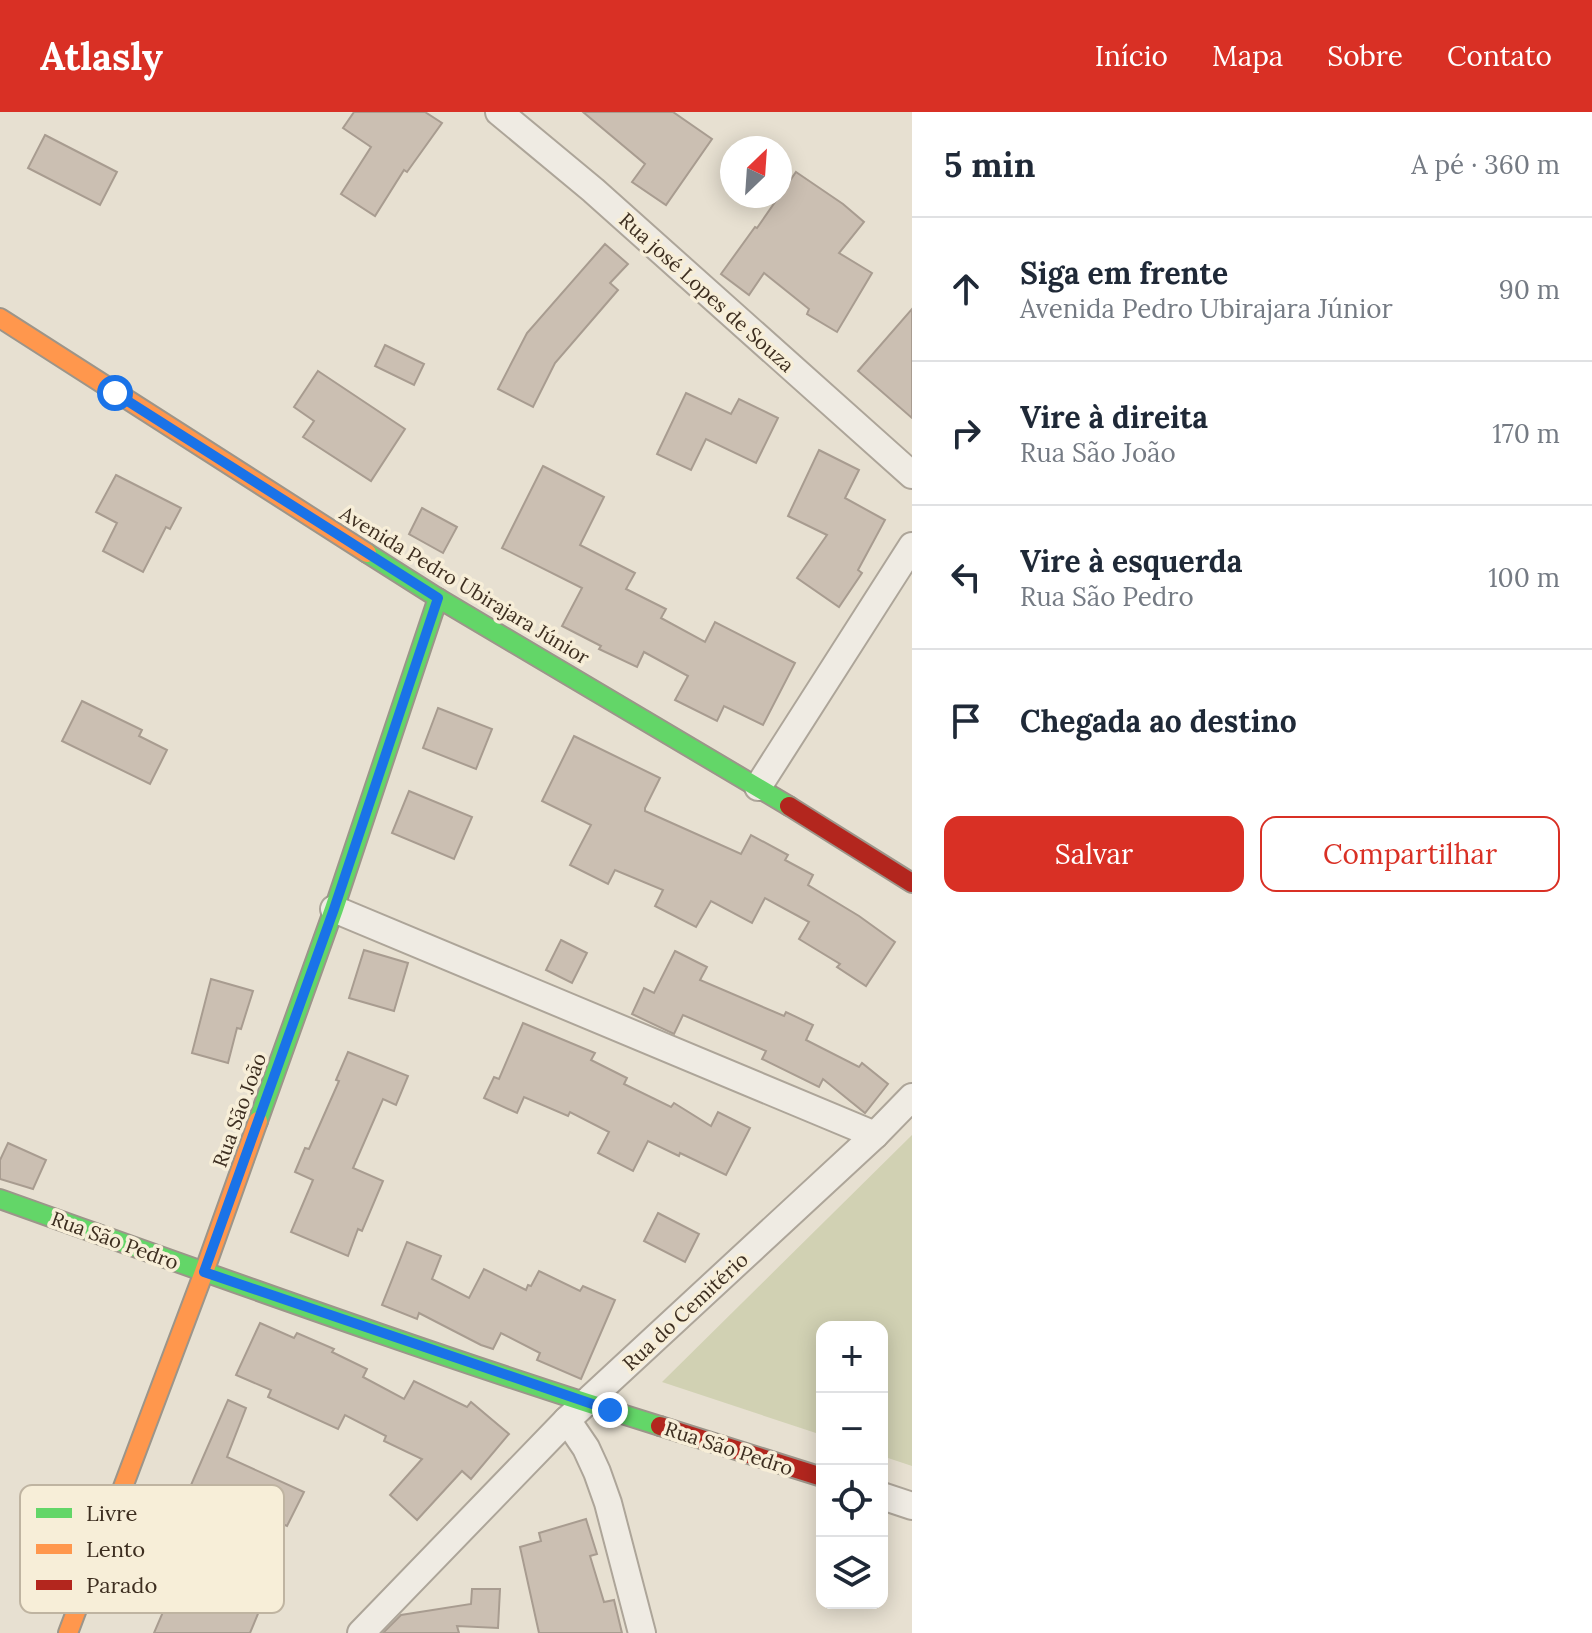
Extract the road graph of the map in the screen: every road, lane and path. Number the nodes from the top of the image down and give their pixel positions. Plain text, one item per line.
1 (499, 112) edge
2 (0, 318) edge
3 (912, 475) edge
4 (912, 546) edge
5 (438, 598) junction
6 (758, 787) junction
7 (912, 883) edge
8 (334, 909) junction
9 (912, 1097) edge
10 (875, 1135) junction
11 (0, 1199) edge
12 (204, 1272) junction
13 (577, 1412) junction
14 (816, 1475) edge
15 (124, 1485) edge
16 (888, 1498) edge
17 (912, 1506) edge
18 (76, 1613) edge
19 (68, 1633) edge
20 (361, 1633) edge
21 (642, 1633) edge

1 - 3 street, Rua josé Lopes de Souza
2 - 5 street, Avenida Pedro Ubirajara Júnior
4 - 6 street
5 - 6 street, Avenida Pedro Ubirajara Júnior
5 - 8 street, Rua São João
6 - 7 street, Avenida Pedro Ubirajara Júnior
8 - 10 street
8 - 12 street, Rua São João
9 - 10 street, Rua do Cemitério
10 - 13 street, Rua do Cemitério
11 - 12 street, Rua São Pedro
12 - 13 street, Rua São Pedro
12 - 15 street, Rua São João
13 - 14 street, Rua São Pedro
13 - 20 street, Rua do Cemitério
13 - 21 street
16 - 17 street
18 - 19 street, Rua São João

